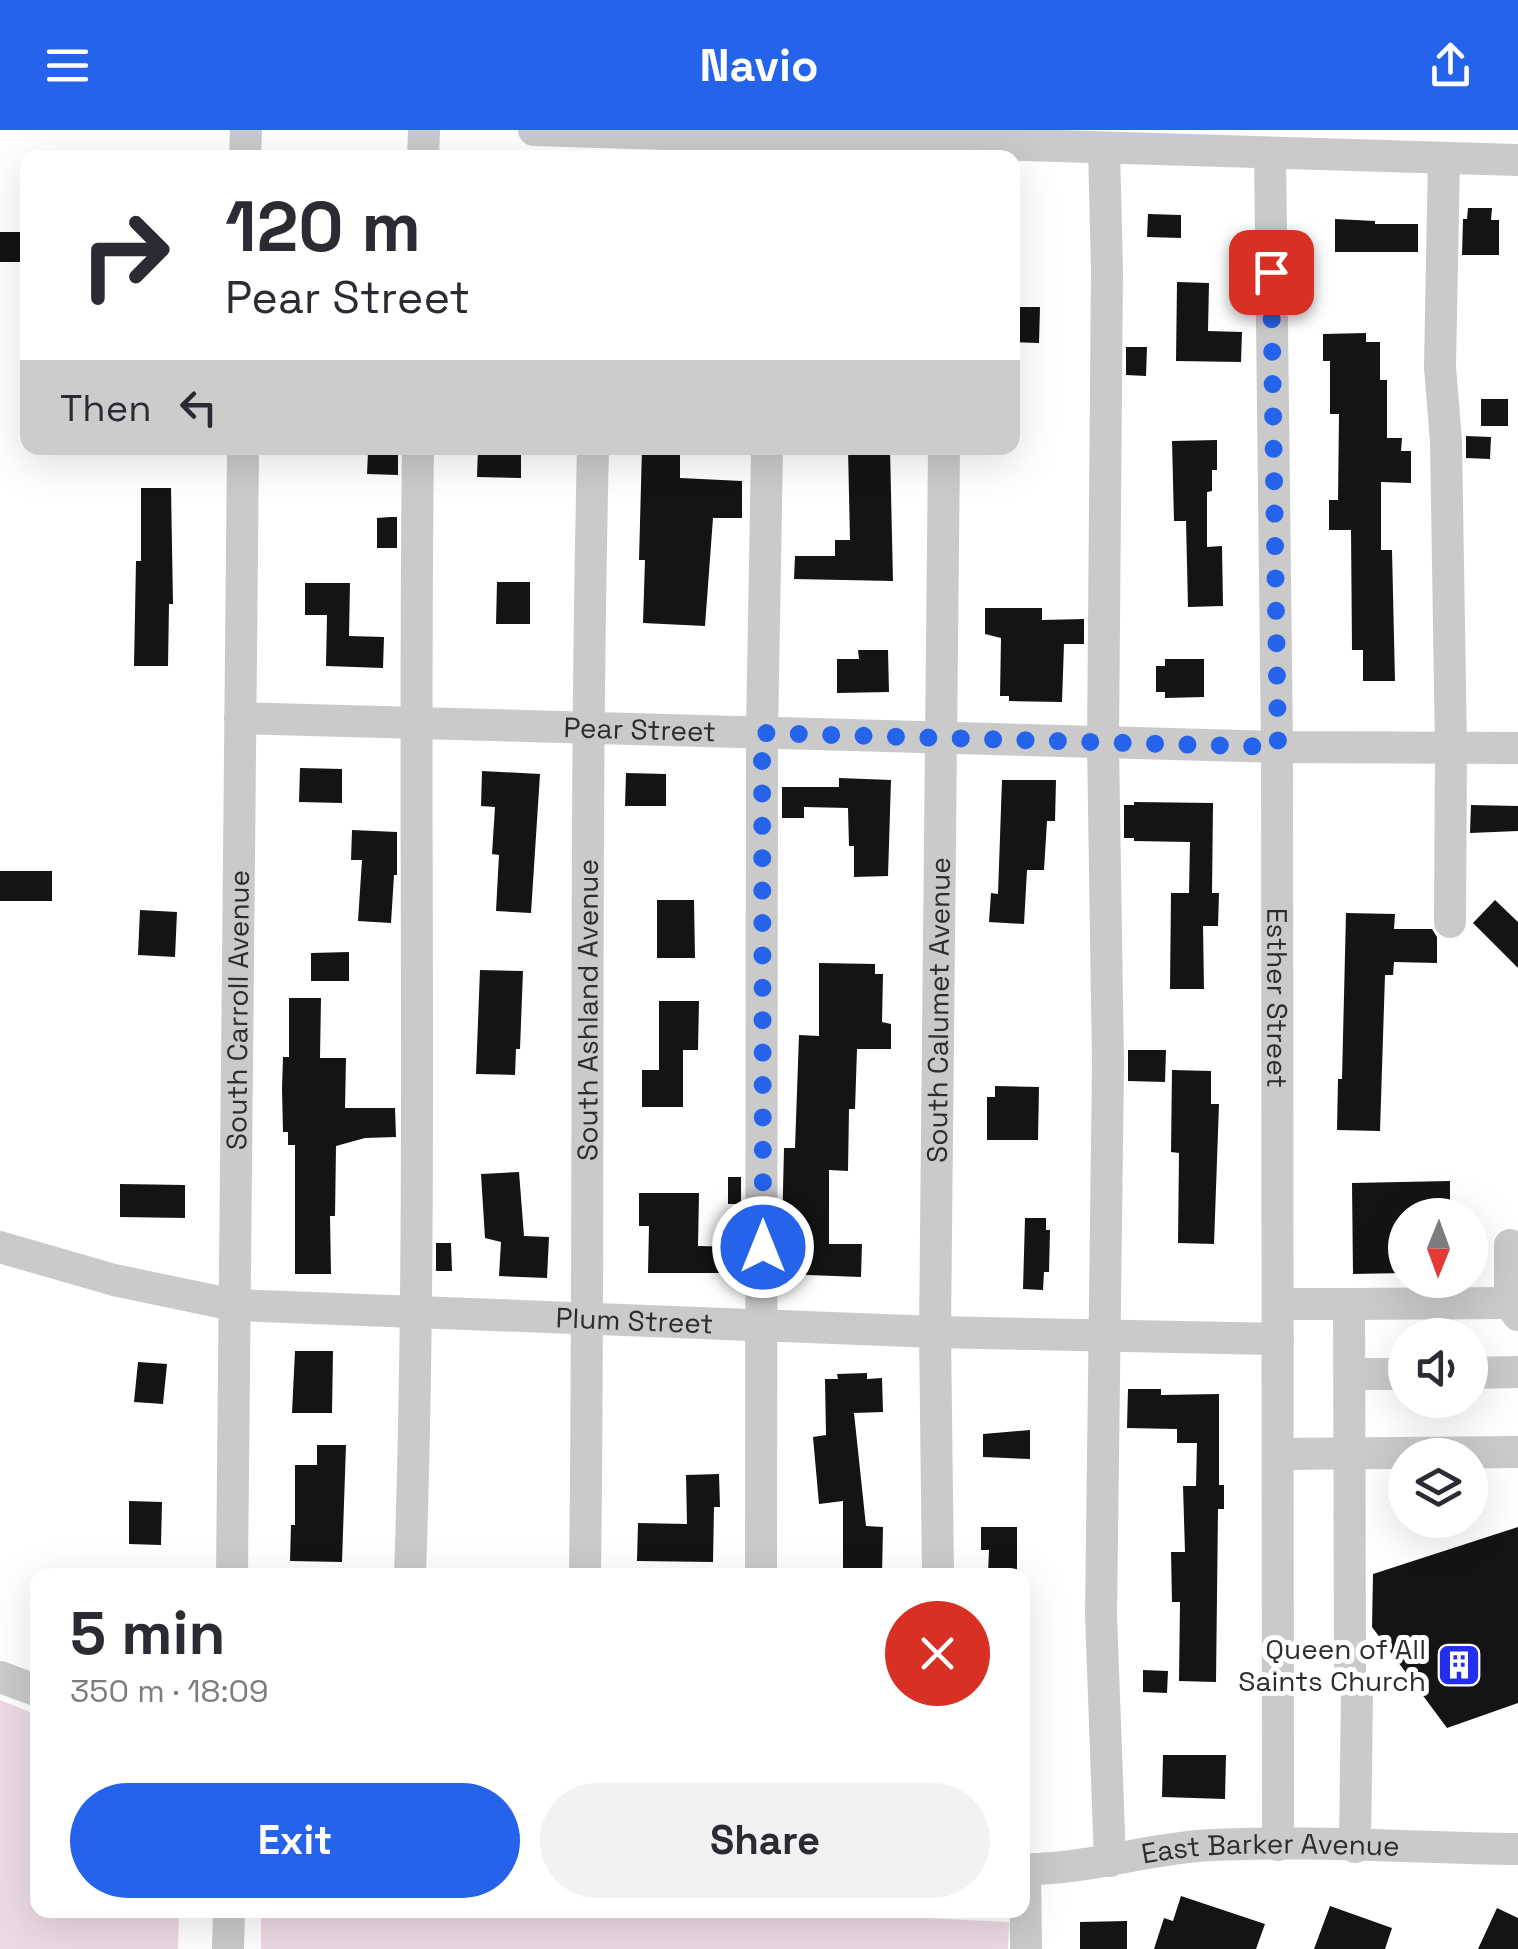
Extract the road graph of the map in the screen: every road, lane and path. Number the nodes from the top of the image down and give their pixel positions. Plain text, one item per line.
1 (534, 130) edge
2 (600, 145) edge
3 (772, 147) edge
4 (1104, 148) junction
5 (947, 150) edge
6 (1270, 152) junction
7 (1444, 158) junction
8 (1518, 160) edge
9 (242, 455) edge
10 (418, 455) edge
11 (593, 455) edge
12 (767, 455) edge
13 (944, 455) edge
14 (240, 718) junction
15 (414, 723) junction
16 (586, 728) junction
17 (762, 733) junction
18 (940, 738) junction
19 (1103, 742) junction
20 (1278, 747) junction
21 (1452, 748) junction
22 (1518, 748) edge
23 (1450, 922) dead end
24 (1510, 1245) dead end
25 (0, 1248) edge
26 (1278, 1304) junction
27 (1350, 1304) junction
28 (234, 1305) junction
29 (1514, 1309) edge
30 (418, 1312) junction
31 (589, 1320) junction
32 (763, 1326) junction
33 (935, 1332) junction
34 (1102, 1335) junction
35 (1278, 1338) junction
36 (1518, 1372) edge
37 (1488, 1373) edge
38 (1350, 1374) junction
39 (1388, 1374) edge
40 (1518, 1452) edge
41 (1278, 1454) junction
42 (1351, 1454) junction
43 (232, 1568) edge
44 (410, 1568) edge
45 (585, 1568) edge
46 (761, 1568) edge
47 (938, 1568) edge
48 (0, 1677) edge
49 (30, 1688) edge
50 (1278, 1845) junction
51 (1355, 1846) junction
52 (1518, 1850) edge
53 (1110, 1862) junction
54 (1030, 1869) edge
55 (229, 1918) edge
56 (1025, 1918) edge
57 (228, 1949) edge
58 (1026, 1949) edge

1 - 2 street
2 - 3 street
3 - 5 street
4 - 5 street
4 - 6 street
4 - 19 street
6 - 7 street
6 - 20 street, Esther Street
7 - 8 street
7 - 21 street
9 - 14 street, South Carroll Avenue
10 - 15 street
11 - 16 street, South Ashland Avenue
12 - 17 street
13 - 18 street, South Calumet Avenue
14 - 15 street, Pear Street
14 - 28 street, South Carroll Avenue
15 - 16 street, Pear Street
15 - 30 street
16 - 17 street, Pear Street
16 - 31 street, South Ashland Avenue
17 - 18 street, Pear Street
17 - 32 street
18 - 19 street, Pear Street
18 - 33 street, South Calumet Avenue
19 - 20 street, Pear Street
19 - 34 street
20 - 21 street, Pear Street
20 - 26 street, Esther Street
21 - 22 street, Pear Street
21 - 23 street
24 - 29 street
25 - 28 street, Plum Street
26 - 27 street
26 - 35 street, Esther Street
27 - 29 street
27 - 38 street
28 - 30 street, Plum Street
28 - 43 street, South Carroll Avenue
30 - 31 street, Plum Street
30 - 44 street
31 - 32 street, Plum Street
31 - 45 street, South Ashland Avenue
32 - 33 street, Plum Street
32 - 46 street
33 - 34 street, Plum Street
33 - 47 street, South Calumet Avenue
34 - 35 street, Plum Street
34 - 53 street
35 - 41 street, Esther Street
36 - 37 street
38 - 39 street
38 - 42 street
40 - 42 street
41 - 42 street
41 - 50 street, Esther Street
42 - 51 street
48 - 49 street
50 - 51 street, East Barker Avenue
50 - 53 street, East Barker Avenue
51 - 52 street, East Barker Avenue
53 - 54 street, East Barker Avenue
55 - 57 street
56 - 58 street

